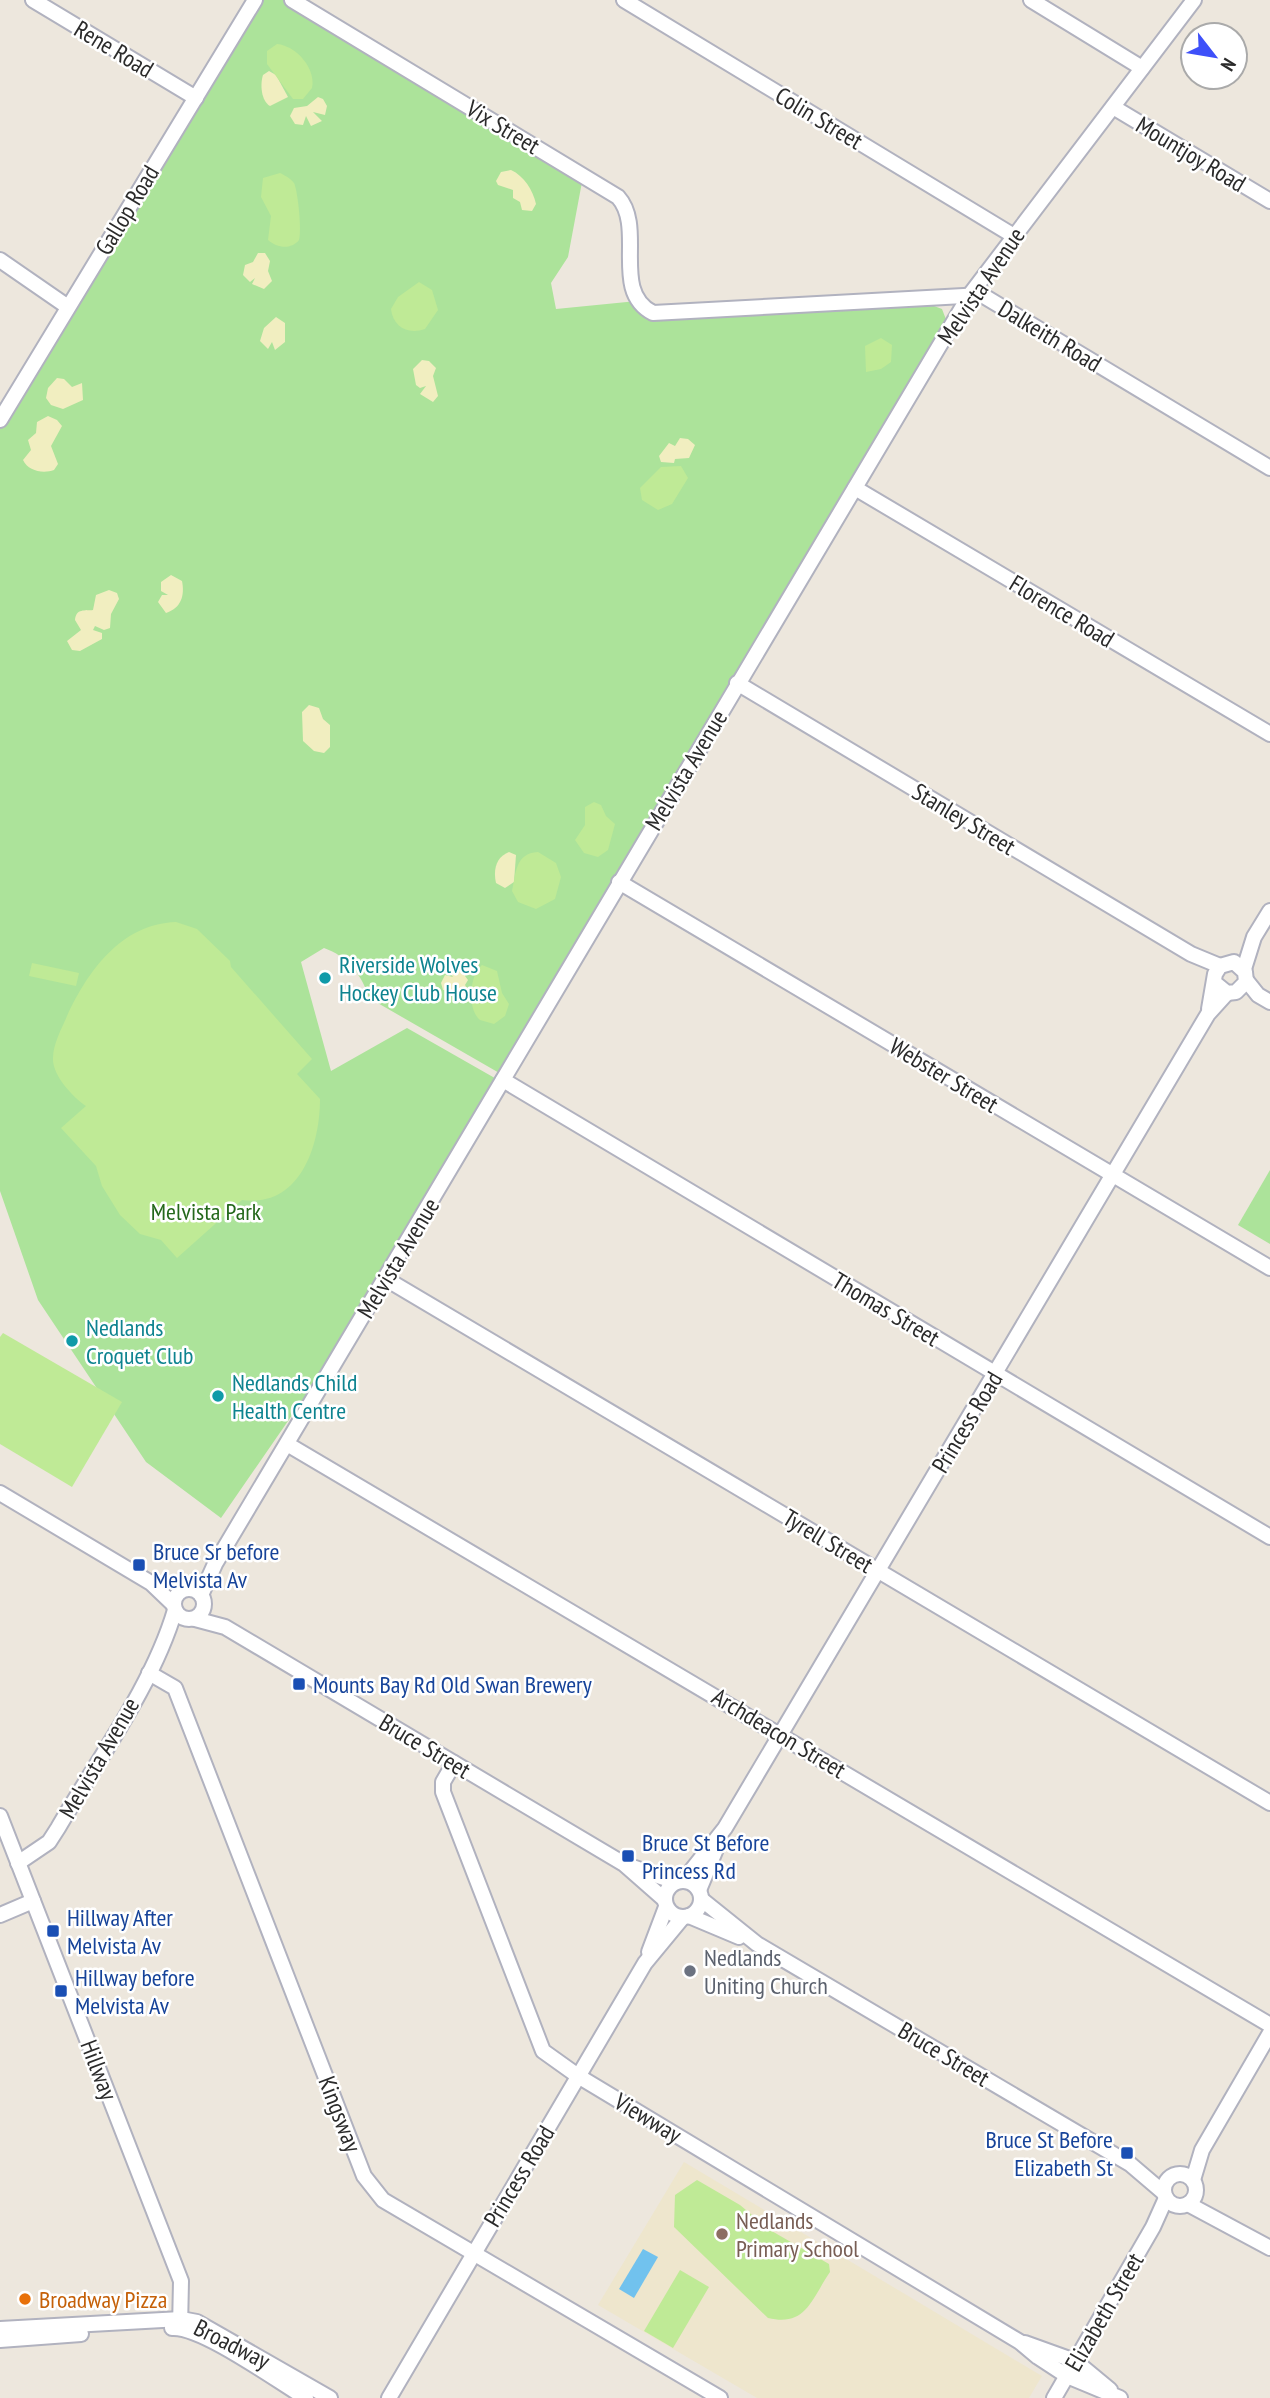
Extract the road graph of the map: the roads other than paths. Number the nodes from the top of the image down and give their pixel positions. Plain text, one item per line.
1 (33, 0) edge
2 (255, 0) edge
3 (292, 0) edge
4 (624, 0) edge
5 (1031, 0) edge
6 (1194, 0) edge
7 (1142, 68) junction
8 (196, 98) junction
9 (1113, 107) junction
10 (1270, 201) edge
11 (1014, 236) junction
12 (0, 260) edge
13 (970, 296) junction
14 (641, 305) joint
15 (68, 307) junction
16 (0, 420) edge
17 (1270, 468) edge
18 (855, 488) junction
19 (737, 683) junction
20 (1270, 734) edge
21 (619, 882) junction
22 (1270, 911) edge
23 (1254, 937) junction
24 (1245, 974) junction
25 (1224, 979) junction
26 (1264, 998) edge
27 (503, 1080) junction
28 (1113, 1175) junction
29 (1270, 1268) edge
30 (386, 1279) junction
31 (995, 1375) junction
32 (287, 1444) junction
33 (0, 1493) edge
34 (1270, 1537) edge
35 (879, 1570) junction
36 (188, 1604) junction
37 (149, 1673) junction
38 (782, 1734) junction
39 (454, 1763) junction
40 (1270, 1803) edge
41 (0, 1815) edge
42 (725, 1828) junction
43 (18, 1863) junction
44 (624, 1864) junction
45 (679, 1881) junction
46 (700, 1895) junction
47 (33, 1901) junction
48 (665, 1904) junction
49 (0, 1914) edge
50 (686, 1917) junction
51 (757, 1944) junction
52 (645, 1963) junction
53 (1270, 2025) edge
54 (1270, 2033) edge
55 (578, 2076) junction
56 (1202, 2150) junction
57 (1130, 2164) junction
58 (1175, 2176) junction
59 (1181, 2195) junction
60 (1270, 2248) edge
61 (473, 2253) junction
62 (180, 2323) junction
63 (0, 2329) edge
64 (0, 2340) edge
65 (1020, 2342) junction
66 (1075, 2361) junction
67 (1067, 2376) junction
68 (388, 2395) edge
69 (1118, 2397) edge
70 (306, 2398) edge
71 (330, 2398) edge
72 (720, 2398) edge
73 (1054, 2398) edge

1 - 8 street, Rene Road
2 - 8 street, Gallop Road
3 - 14 street, Vix Street
4 - 11 street, Colin Street
5 - 7 street
6 - 7 street, Melvista Avenue
7 - 9 street, Melvista Avenue
8 - 15 street, Gallop Road
9 - 10 street, Mountjoy Road
9 - 11 street, Melvista Avenue
11 - 13 street, Melvista Avenue
12 - 15 street
13 - 14 street, Dalkeith Road
13 - 17 street, Dalkeith Road
13 - 18 street, Melvista Avenue
15 - 16 street, Gallop Road
18 - 19 street, Melvista Avenue
18 - 20 street, Florence Road
19 - 21 street, Melvista Avenue
19 - 25 street, Stanley Street
21 - 27 street, Melvista Avenue
21 - 28 street, Webster Street
22 - 23 street
23 - 24 street
23 - 25 street
24 - 25 street
24 - 25 street
24 - 26 street
25 - 26 street
25 - 28 street, Princess Road
27 - 30 street, Melvista Avenue
27 - 31 street, Thomas Street
28 - 29 street, Webster Street
28 - 31 street, Princess Road
30 - 32 street, Melvista Avenue
30 - 35 street, Tyrell Street
31 - 34 street, Thomas Street
31 - 35 street, Princess Road
32 - 36 street, Melvista Avenue
32 - 38 street, Archdeacon Street
33 - 36 street, Bruce Street
35 - 38 street, Princess Road
35 - 40 street, Tyrell Street
36 - 37 street, Melvista Avenue
36 - 39 street, Bruce Street
37 - 43 street, Melvista Avenue
37 - 61 street, Kingsway
38 - 42 street, Princess Road
38 - 53 street, Archdeacon Street
39 - 44 street, Bruce Street
39 - 55 street, Viewway
41 - 43 street, Hillway
42 - 45 street, Princess Road
42 - 46 street, Princess Road
43 - 47 street, Hillway
44 - 45 street, Bruce Street
44 - 48 street, Bruce Street
45 - 46 street
45 - 48 street
46 - 50 street
46 - 51 street, Bruce Street
47 - 49 street
47 - 62 street, Hillway
48 - 50 street
48 - 52 street, Princess Road
50 - 51 street, Bruce Street
50 - 52 street, Princess Road
51 - 57 street, Bruce Street
52 - 55 street, Princess Road
54 - 56 street, Elizabeth Street
55 - 61 street, Princess Road
55 - 65 street, Viewway
56 - 58 street, Elizabeth Street
56 - 59 street, Elizabeth Street
57 - 58 street, Bruce Street
57 - 59 street, Bruce Street
58 - 59 street
58 - 59 street, Bruce Street
59 - 60 street, Bruce Street
59 - 66 street, Elizabeth Street
61 - 68 street, Princess Road
61 - 72 street, Kingsway
62 - 63 street, Broadway
62 - 64 street, Broadway
62 - 70 street, Broadway
62 - 71 street, Broadway
65 - 66 street, Viewway
65 - 67 street, Viewway
66 - 67 street, Elizabeth Street
66 - 69 street, Viewway
67 - 69 street, Viewway
67 - 73 street, Elizabeth Street

